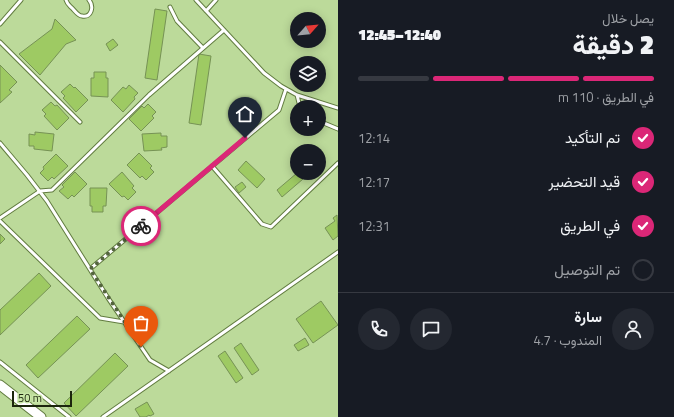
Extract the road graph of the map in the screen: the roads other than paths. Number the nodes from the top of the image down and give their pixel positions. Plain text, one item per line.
1 (21, 0) edge
2 (66, 0) edge
3 (89, 0) edge
4 (196, 0) edge
5 (216, 0) edge
6 (212, 2) edge
7 (170, 7) dead end
8 (206, 11) junction
9 (0, 24) edge
10 (224, 30) junction
11 (0, 42) edge
12 (203, 48) junction
13 (286, 89) junction
14 (297, 95) junction
15 (298, 100) edge
16 (338, 108) edge
17 (80, 122) dead end
18 (326, 124) edge
19 (338, 129) edge
20 (0, 143) edge
21 (338, 163) edge
22 (212, 166) junction
23 (40, 191) junction
24 (0, 218) edge
25 (0, 221) edge
26 (338, 252) edge
27 (90, 269) junction
28 (124, 322) junction
29 (0, 362) edge
30 (169, 371) junction
31 (0, 385) edge
32 (41, 417) edge
33 (69, 417) edge
34 (103, 417) edge

1 - 9 lane
2 - 3 lane
4 - 8 lane
5 - 6 lane
6 - 8 lane
7 - 12 lane
8 - 10 lane
10 - 12 lane
10 - 13 lane
11 - 17 lane
12 - 23 lane
13 - 14 lane
13 - 22 lane
14 - 15 lane
14 - 16 lane
18 - 19 lane
20 - 23 lane
21 - 22 lane
22 - 27 lane
23 - 24 lane
23 - 27 lane
25 - 28 lane
26 - 30 lane
27 - 28 lane
28 - 30 lane
29 - 33 lane
30 - 34 lane
31 - 32 main road

